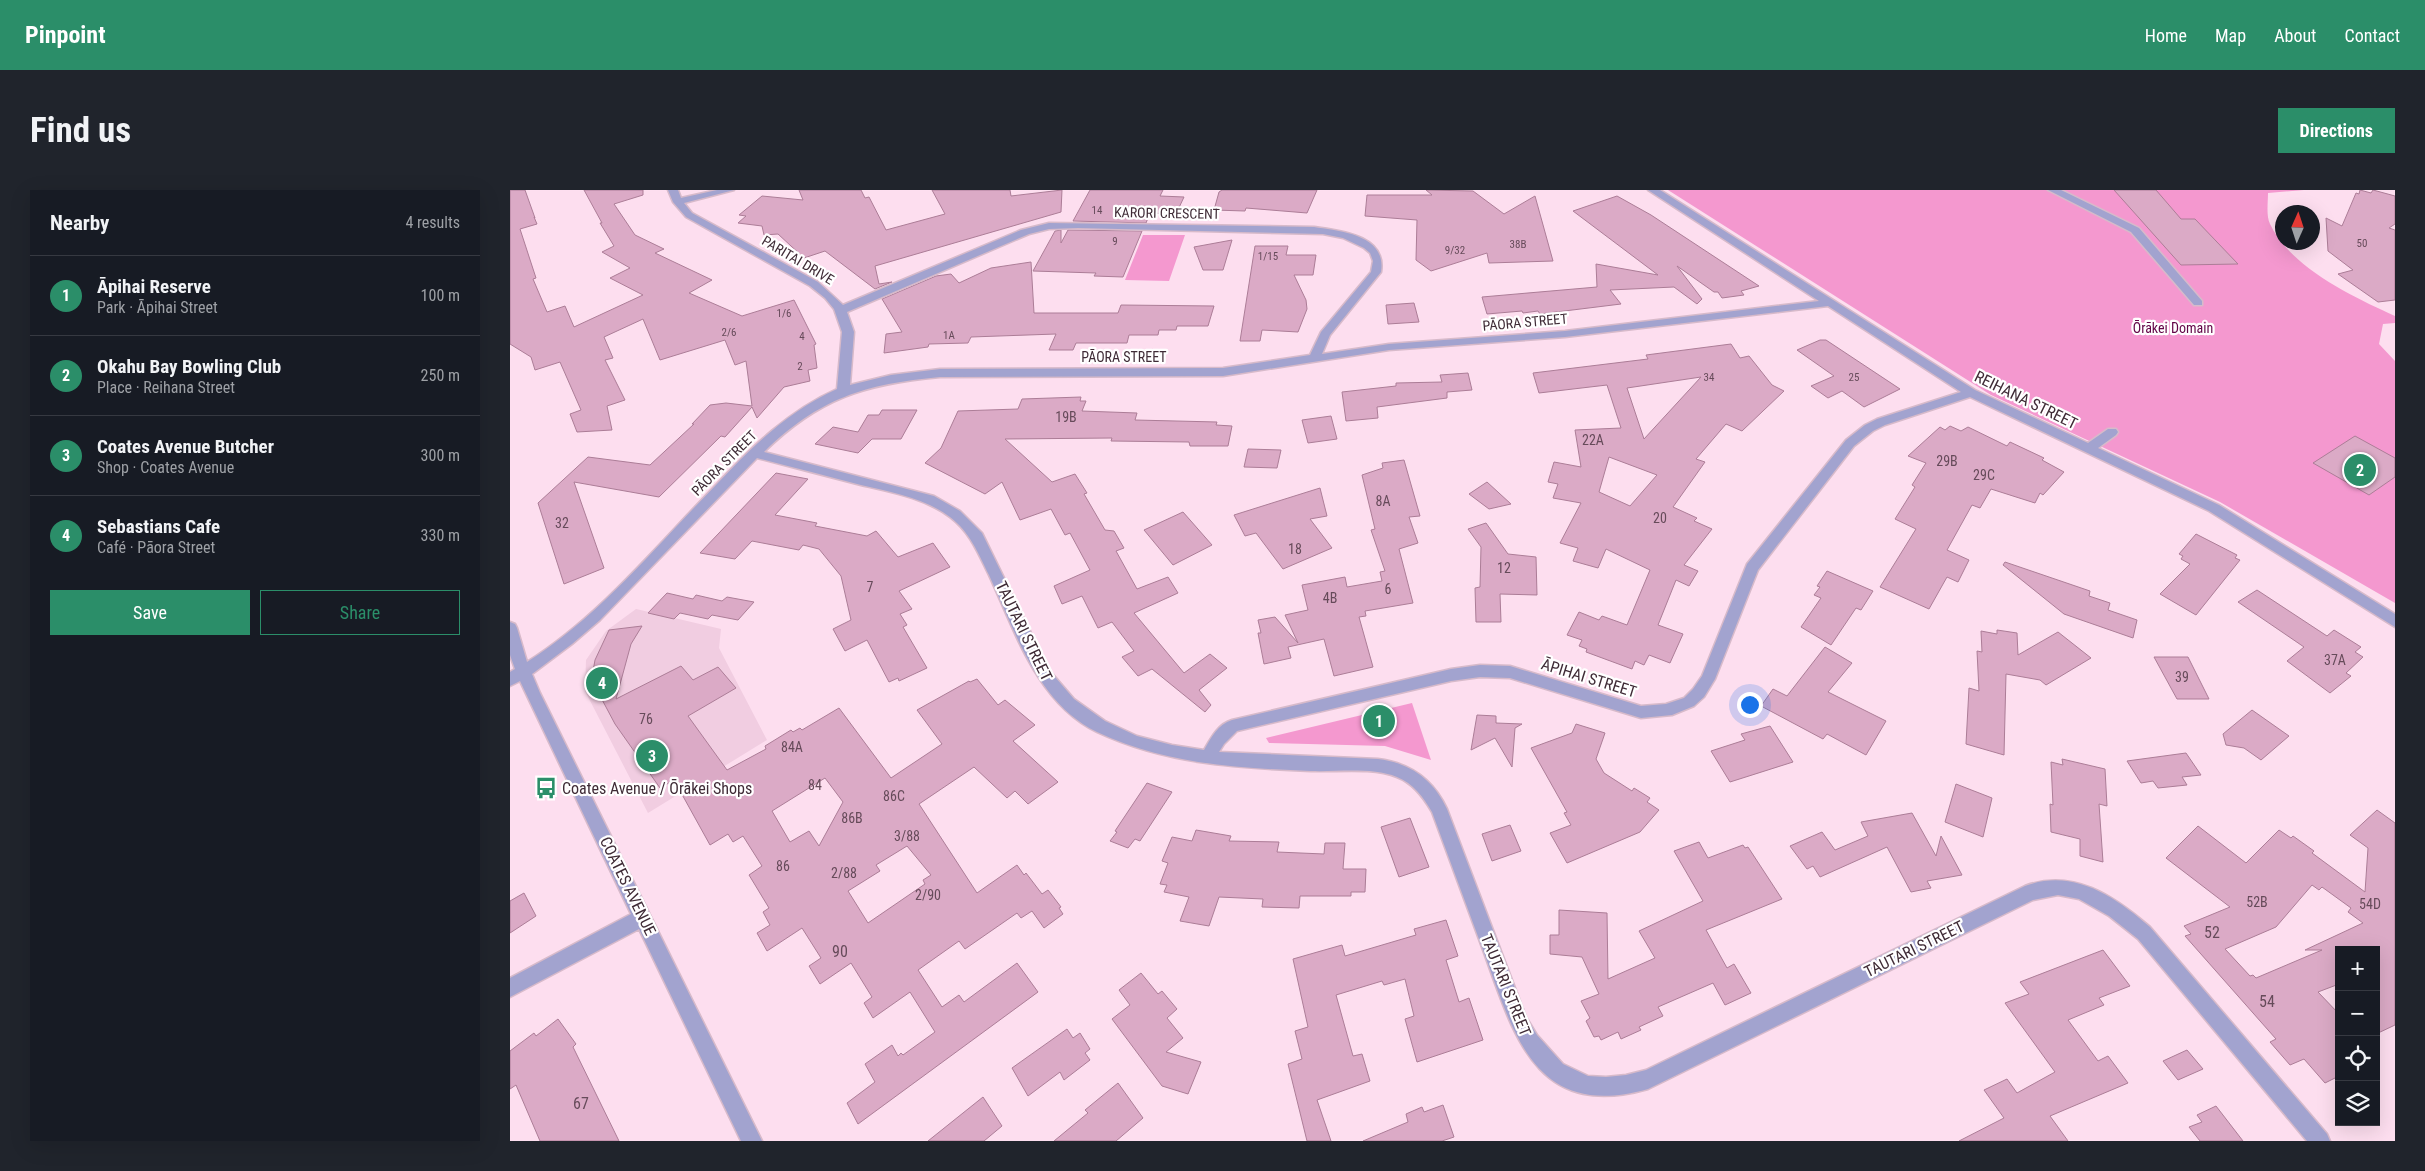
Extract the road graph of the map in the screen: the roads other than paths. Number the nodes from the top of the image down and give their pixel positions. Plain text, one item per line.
1 (673, 190) edge
2 (729, 190) edge
3 (1653, 190) edge
4 (2053, 190) edge
5 (678, 202) junction
6 (2198, 302) dead end
7 (1830, 303) junction
8 (842, 310) junction
9 (1314, 360) junction
10 (843, 392) junction
11 (1972, 392) junction
12 (2112, 432) dead end
13 (2089, 449) junction
14 (753, 453) junction
15 (2395, 620) edge
16 (510, 628) edge
17 (517, 676) edge
18 (1208, 758) junction
19 (643, 916) junction
20 (510, 988) edge
21 (752, 1141) edge
22 (2320, 1141) edge

1 - 5 street, PARITAI DRIVE
2 - 5 street
3 - 7 street, REIHANA STREET
4 - 6 street
5 - 8 street, PARITAI DRIVE
7 - 9 street, PĀORA STREET
7 - 11 street, REIHANA STREET
8 - 9 street, KARORI CRESCENT
8 - 10 street, PARITAI DRIVE
9 - 10 street, PĀORA STREET
10 - 14 street, PĀORA STREET
11 - 13 street, REIHANA STREET
11 - 18 street, ĀPIHAI STREET
12 - 13 street
13 - 15 street, REIHANA STREET
14 - 17 street, PĀORA STREET
14 - 18 street, TAUTARI STREET
16 - 17 street, COATES AVENUE
17 - 19 street, COATES AVENUE
18 - 22 street, TAUTARI STREET
19 - 20 street
19 - 21 street, COATES AVENUE

